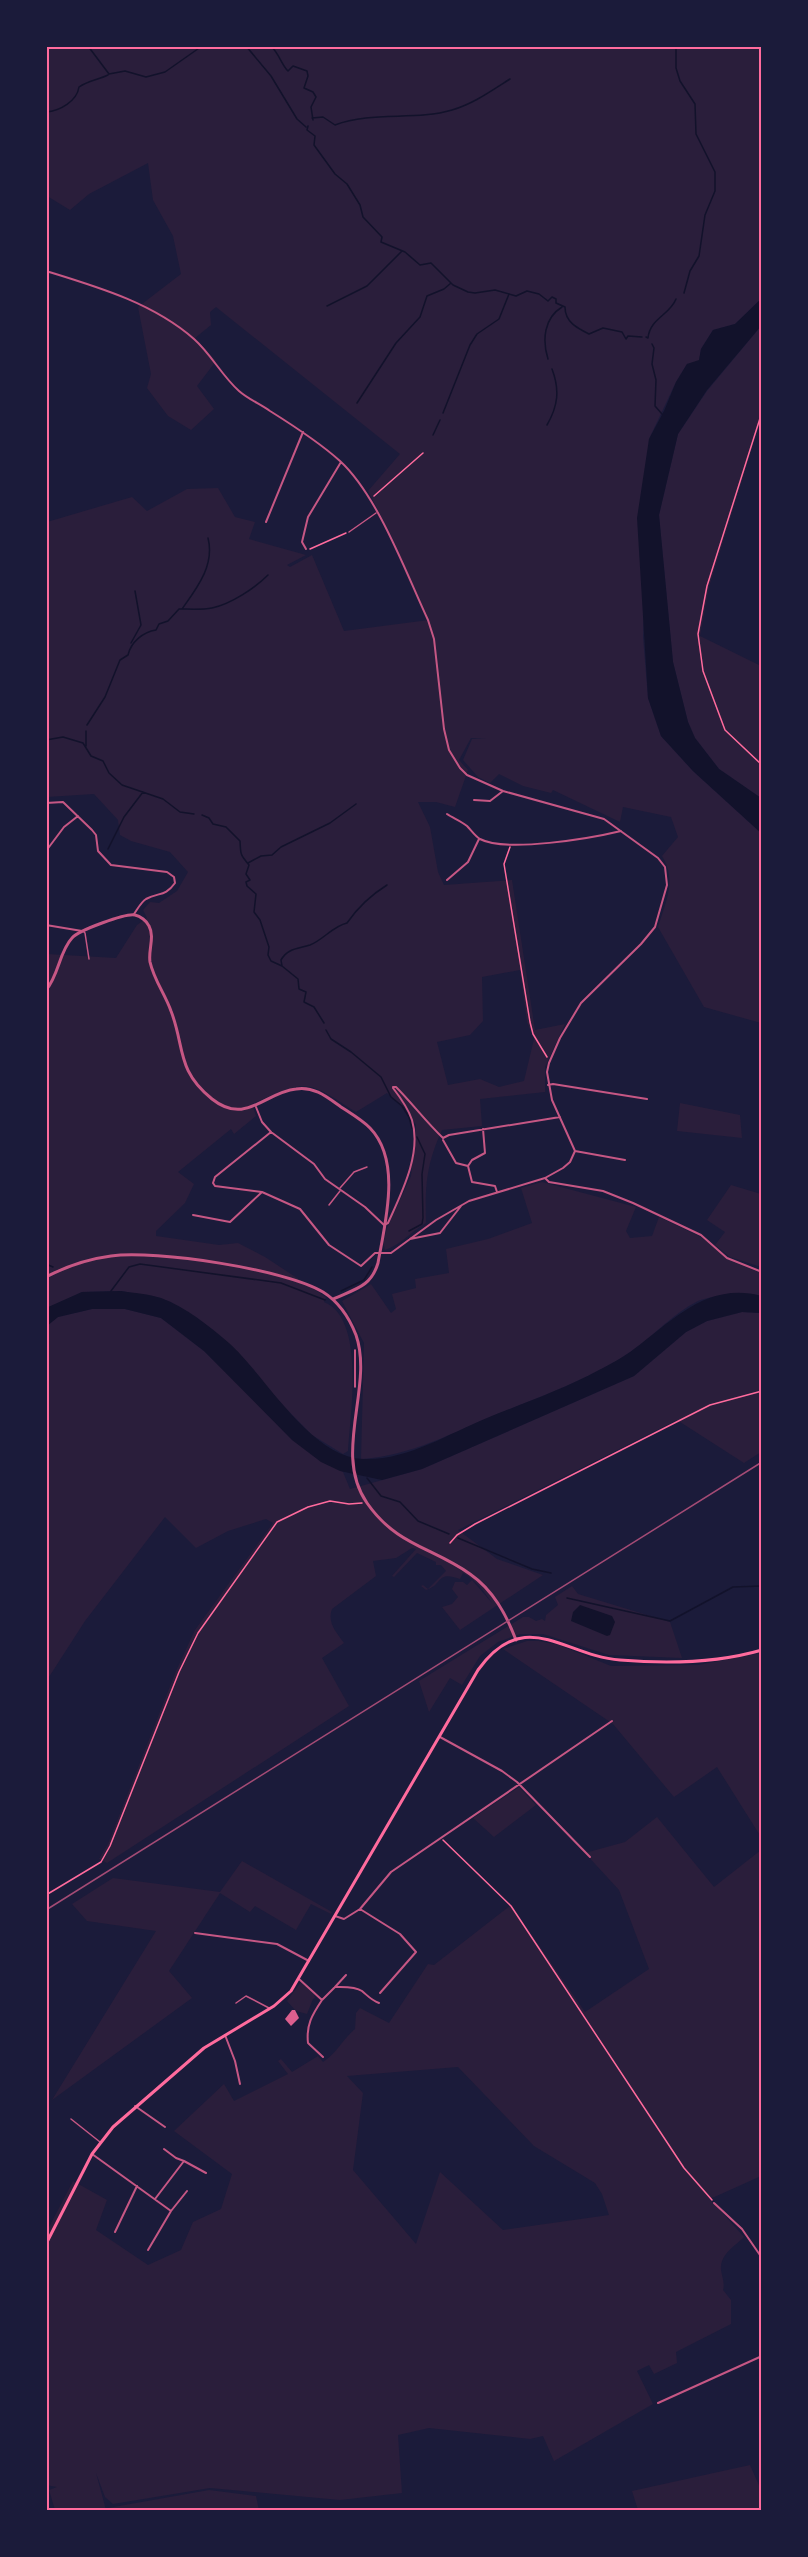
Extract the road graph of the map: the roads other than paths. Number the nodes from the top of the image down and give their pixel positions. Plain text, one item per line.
1 (46, 271) edge
2 (303, 432) junction
3 (341, 462) junction
4 (377, 512) junction
5 (266, 522) dead end
6 (349, 532) road end
7 (306, 549) road end
8 (503, 791) junction
9 (474, 800) dead end
10 (46, 803) edge
11 (447, 814) dead end
12 (78, 816) junction
13 (621, 831) junction
14 (479, 838) junction
15 (46, 851) edge
16 (447, 880) dead end
17 (134, 914) junction
18 (46, 925) edge
19 (82, 931) junction
20 (89, 959) dead end
21 (46, 990) edge
22 (548, 1085) junction
23 (647, 1099) dead end
24 (256, 1107) junction
25 (560, 1117) junction
26 (483, 1129) junction
27 (271, 1132) junction
28 (443, 1138) junction
29 (575, 1151) junction
30 (625, 1160) dead end
31 (468, 1166) junction
32 (367, 1167) dead end
33 (545, 1178) junction
34 (340, 1189) junction
35 (497, 1191) junction
36 (262, 1192) junction
37 (329, 1205) dead end
38 (460, 1206) junction
39 (193, 1215) dead end
40 (384, 1225) junction
41 (410, 1239) junction
42 (380, 1254) junction
43 (762, 1272) edge
44 (46, 1277) edge
45 (333, 1299) junction
46 (516, 1640) junction
47 (762, 1650) edge
48 (612, 1720) dead end
49 (440, 1737) junction
50 (519, 1784) junction
51 (590, 1857) dead end
52 (360, 1909) junction
53 (335, 1916) junction
54 (195, 1933) dead end
55 (309, 1961) junction
56 (346, 1975) dead end
57 (298, 1978) junction
58 (335, 1987) junction
59 (380, 1993) dead end
60 (322, 2000) junction
61 (236, 2003) dead end
62 (379, 2003) dead end
63 (271, 2009) junction
64 (224, 2035) junction
65 (323, 2057) dead end
66 (240, 2084) dead end
67 (135, 2106) junction
68 (71, 2119) dead end
69 (165, 2127) dead end
70 (100, 2142) junction
71 (164, 2149) dead end
72 (92, 2154) junction
73 (184, 2161) junction
74 (206, 2173) dead end
75 (137, 2186) junction
76 (187, 2191) dead end
77 (155, 2199) junction
78 (714, 2203) road end
79 (171, 2211) junction
80 (115, 2232) dead end
81 (46, 2244) edge
82 (148, 2250) dead end
83 (762, 2258) edge
84 (761, 2357) edge
85 (762, 2364) edge
86 (658, 2403) dead end

1 - 2 street
2 - 3 street
2 - 5 street
3 - 4 street
3 - 7 street
4 - 6 lane
4 - 8 street
8 - 9 street
8 - 13 street
10 - 12 street
11 - 14 street
12 - 15 street
12 - 17 street
13 - 14 street
13 - 22 street
14 - 16 street
17 - 19 street
17 - 24 street
18 - 19 street
19 - 20 lane
19 - 21 street
22 - 23 street
22 - 25 street
24 - 27 street
24 - 40 street
25 - 26 street
25 - 29 street
26 - 28 street
26 - 31 street
27 - 34 street
27 - 36 street
28 - 31 street
28 - 40 street
29 - 30 street
29 - 33 street
31 - 35 street
32 - 34 lane
33 - 35 street
33 - 43 street
34 - 37 lane
34 - 40 street
35 - 38 street
36 - 39 street
36 - 42 street
38 - 41 street
38 - 41 street
40 - 42 street
41 - 42 street
42 - 45 street
44 - 45 street
45 - 46 street
46 - 47 main road
46 - 49 main road
48 - 50 street
49 - 50 street
49 - 53 main road
50 - 51 street
50 - 52 street
52 - 53 street
52 - 59 street
53 - 55 main road
54 - 55 street
55 - 57 main road
56 - 58 street
57 - 60 street
57 - 63 main road
58 - 60 street
58 - 62 street
60 - 65 street
61 - 63 lane
63 - 64 main road
64 - 66 street
64 - 67 main road
67 - 69 street
67 - 70 main road
68 - 70 lane
70 - 72 main road
71 - 73 street
72 - 75 street
72 - 81 main road
73 - 74 street
73 - 77 street
75 - 77 street
75 - 80 street
76 - 79 street
77 - 79 street
78 - 83 street
79 - 82 street
84 - 85 street
84 - 86 street

